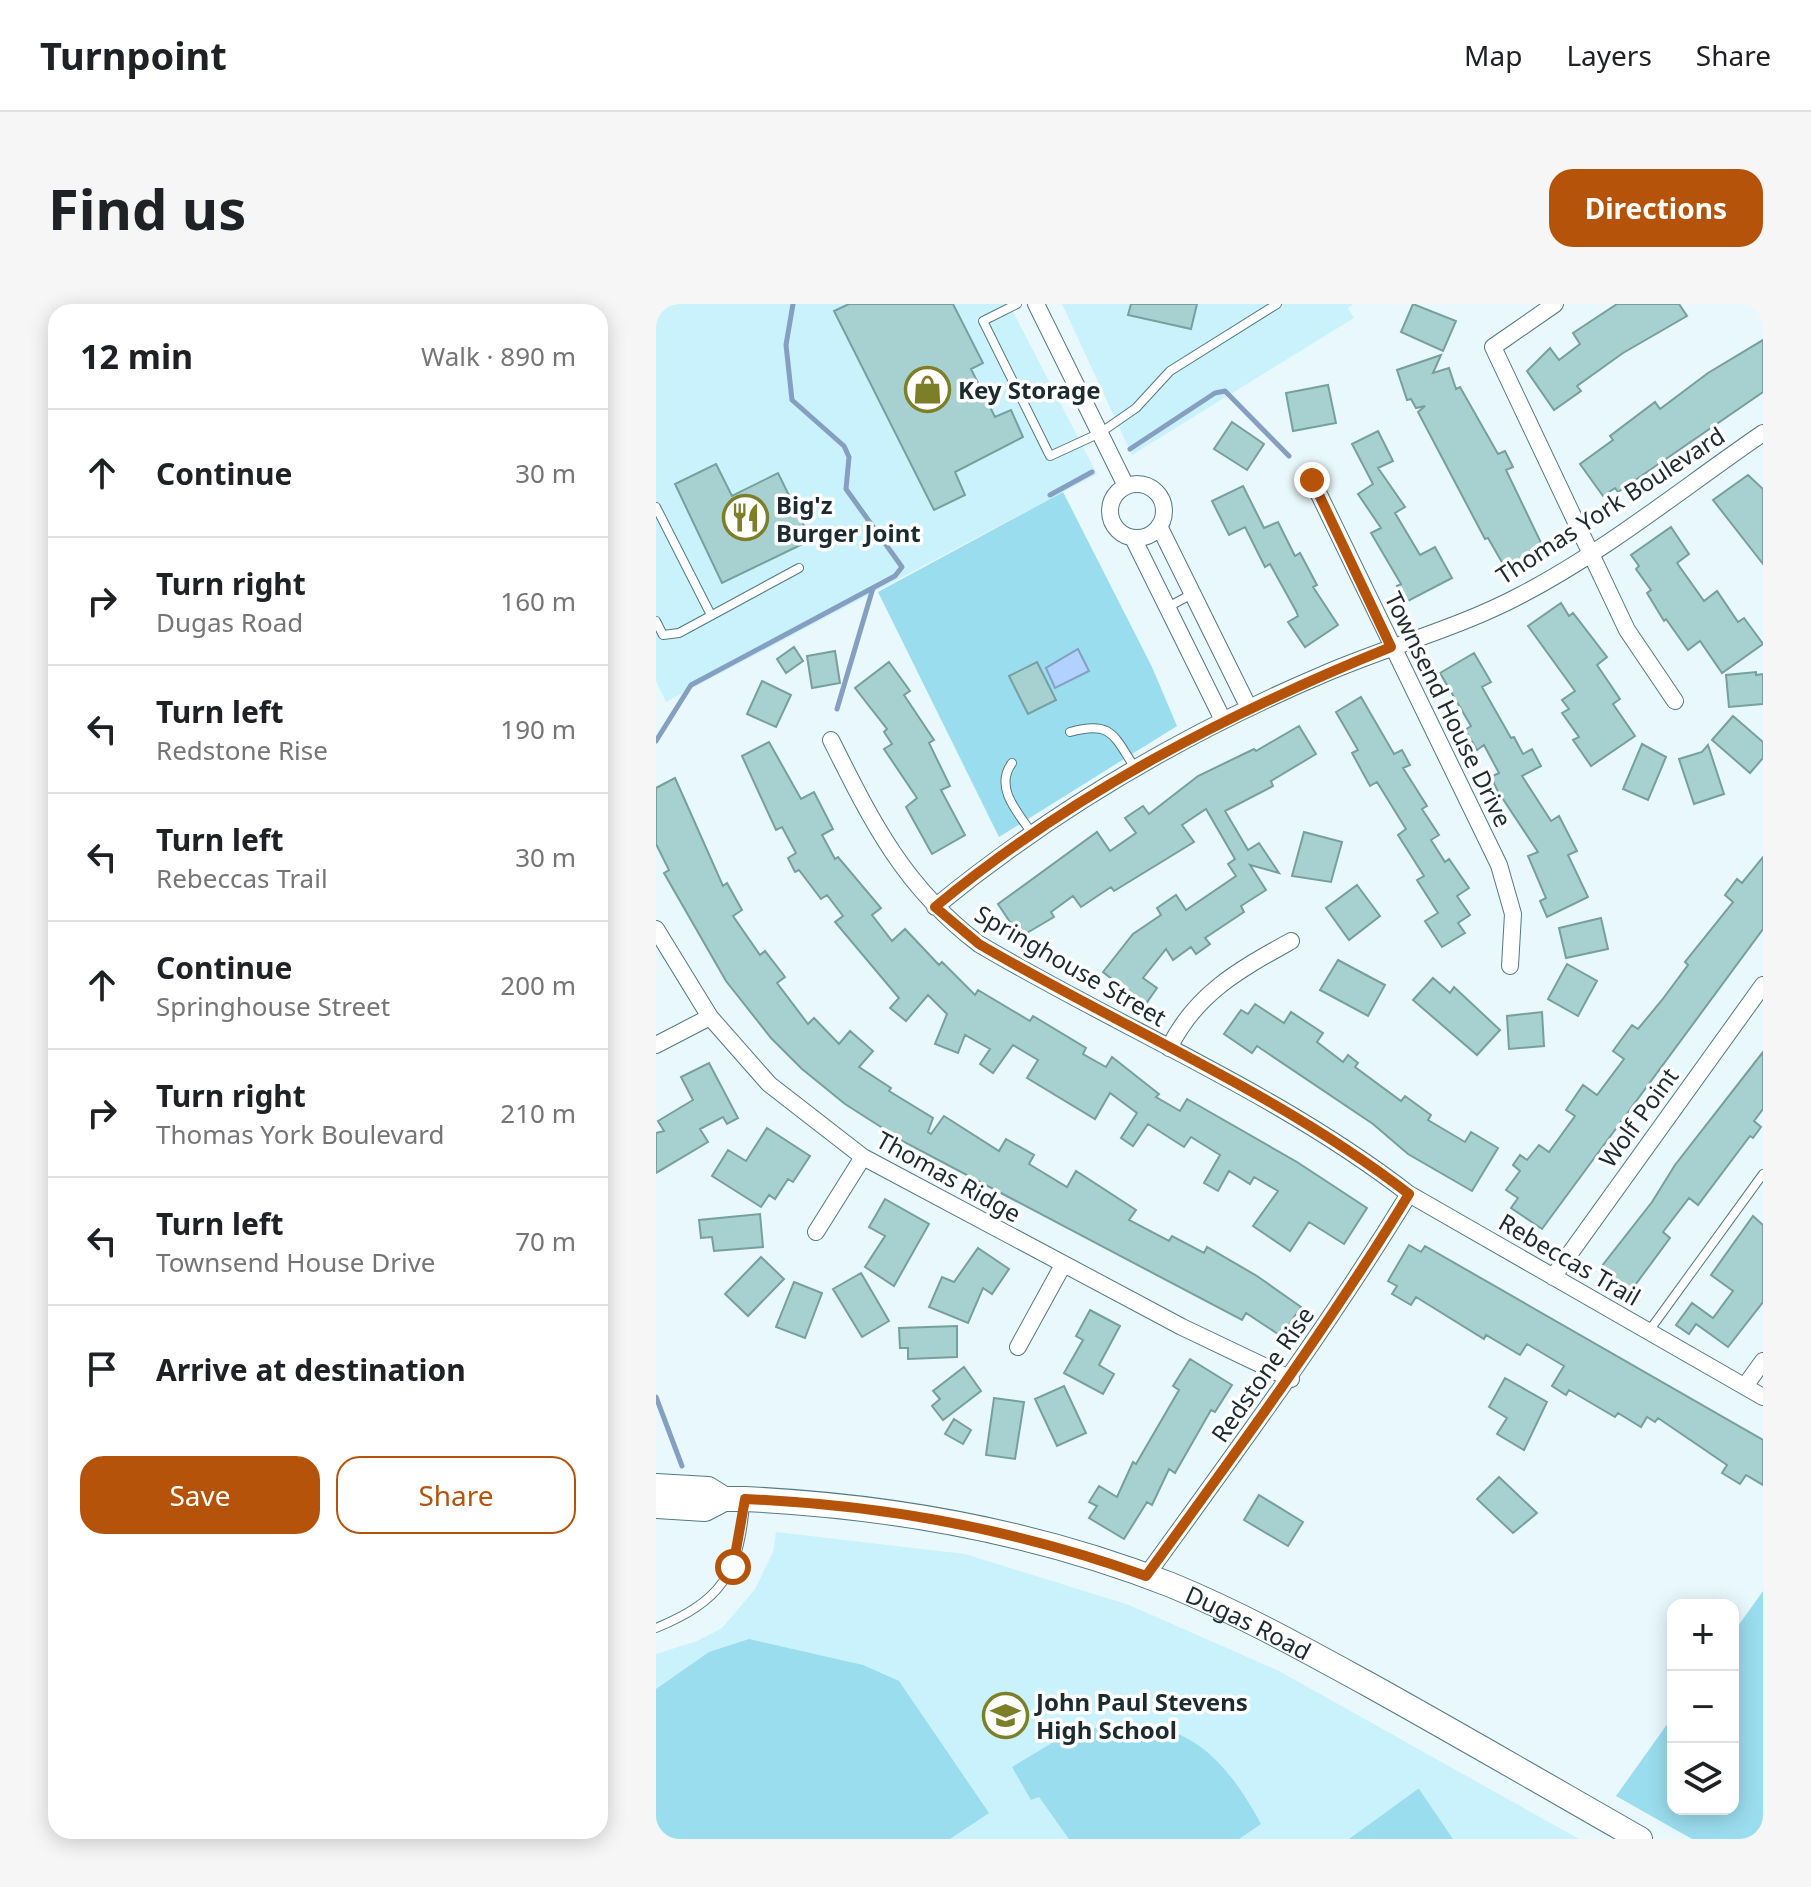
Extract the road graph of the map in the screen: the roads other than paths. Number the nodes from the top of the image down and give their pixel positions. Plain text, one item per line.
1 (1017, 304) edge
2 (1036, 304) edge
3 (1277, 304) edge
4 (1555, 304) edge
5 (1100, 433) junction
6 (1763, 433) edge
7 (1312, 480) dead end
8 (1126, 486) junction
9 (656, 507) edge
10 (1159, 526) junction
11 (1133, 538) junction
12 (1590, 552) junction
13 (799, 568) dead end
14 (1194, 593) junction
15 (1168, 607) junction
16 (711, 615) junction
17 (656, 621) edge
18 (1391, 647) junction
19 (1675, 701) dead end
20 (1249, 708) junction
21 (1223, 720) junction
22 (1070, 732) dead end
23 (831, 740) dead end
24 (1012, 763) dead end
25 (1135, 768) junction
26 (1032, 833) junction
27 (935, 907) junction
28 (656, 929) edge
29 (1291, 941) dead end
30 (1510, 966) dead end
31 (1763, 985) edge
32 (710, 1017) junction
33 (656, 1045) edge
34 (1169, 1048) junction
35 (1359, 1155) joint
36 (863, 1157) junction
37 (1763, 1174) edge
38 (1409, 1194) junction
39 (816, 1232) dead end
40 (1063, 1265) junction
41 (1553, 1277) junction
42 (1649, 1332) junction
43 (1018, 1347) dead end
44 (1763, 1361) edge
45 (1291, 1379) junction
46 (1745, 1386) junction
47 (1763, 1397) edge
48 (656, 1486) edge
49 (735, 1499) junction
50 (656, 1506) edge
51 (1146, 1576) junction
52 (656, 1628) edge
53 (1640, 1839) edge

1 - 5 lane
2 - 5 street
3 - 5 lane
4 - 12 street
5 - 8 street
6 - 12 street, Thomas York Boulevard
7 - 18 street, Townsend House Drive
8 - 10 street
8 - 11 street
9 - 16 lane
10 - 11 street
10 - 14 street
11 - 15 street
12 - 18 street, Thomas York Boulevard
12 - 19 street
13 - 16 lane
14 - 15 lane
14 - 20 street
15 - 21 street
16 - 17 lane
18 - 20 street, Thomas York Boulevard
18 - 30 street, Townsend House Drive
20 - 21 street, Thomas York Boulevard
21 - 25 street, Thomas York Boulevard
22 - 25 lane
23 - 27 street, Springhouse Street
24 - 26 lane
25 - 26 street, Thomas York Boulevard
26 - 27 street, Thomas York Boulevard
27 - 34 street, Springhouse Street
28 - 32 street, Thomas Ridge
29 - 34 street
31 - 41 street, Wolf Point
32 - 33 street
32 - 36 street, Thomas Ridge
34 - 35 street, Springhouse Street
35 - 38 street, Rebeccas Trail
36 - 39 street
36 - 40 street, Thomas Ridge
37 - 42 lane
38 - 41 street, Rebeccas Trail
38 - 45 street, Redstone Rise
40 - 43 street
40 - 45 street, Thomas Ridge
41 - 42 street, Rebeccas Trail
42 - 46 street, Rebeccas Trail
44 - 46 street
45 - 51 street, Redstone Rise
46 - 47 street, Rebeccas Trail
48 - 49 street, Dugas Road
49 - 50 street, Dugas Road
49 - 51 street, Dugas Road
49 - 52 lane
51 - 53 street, Dugas Road

